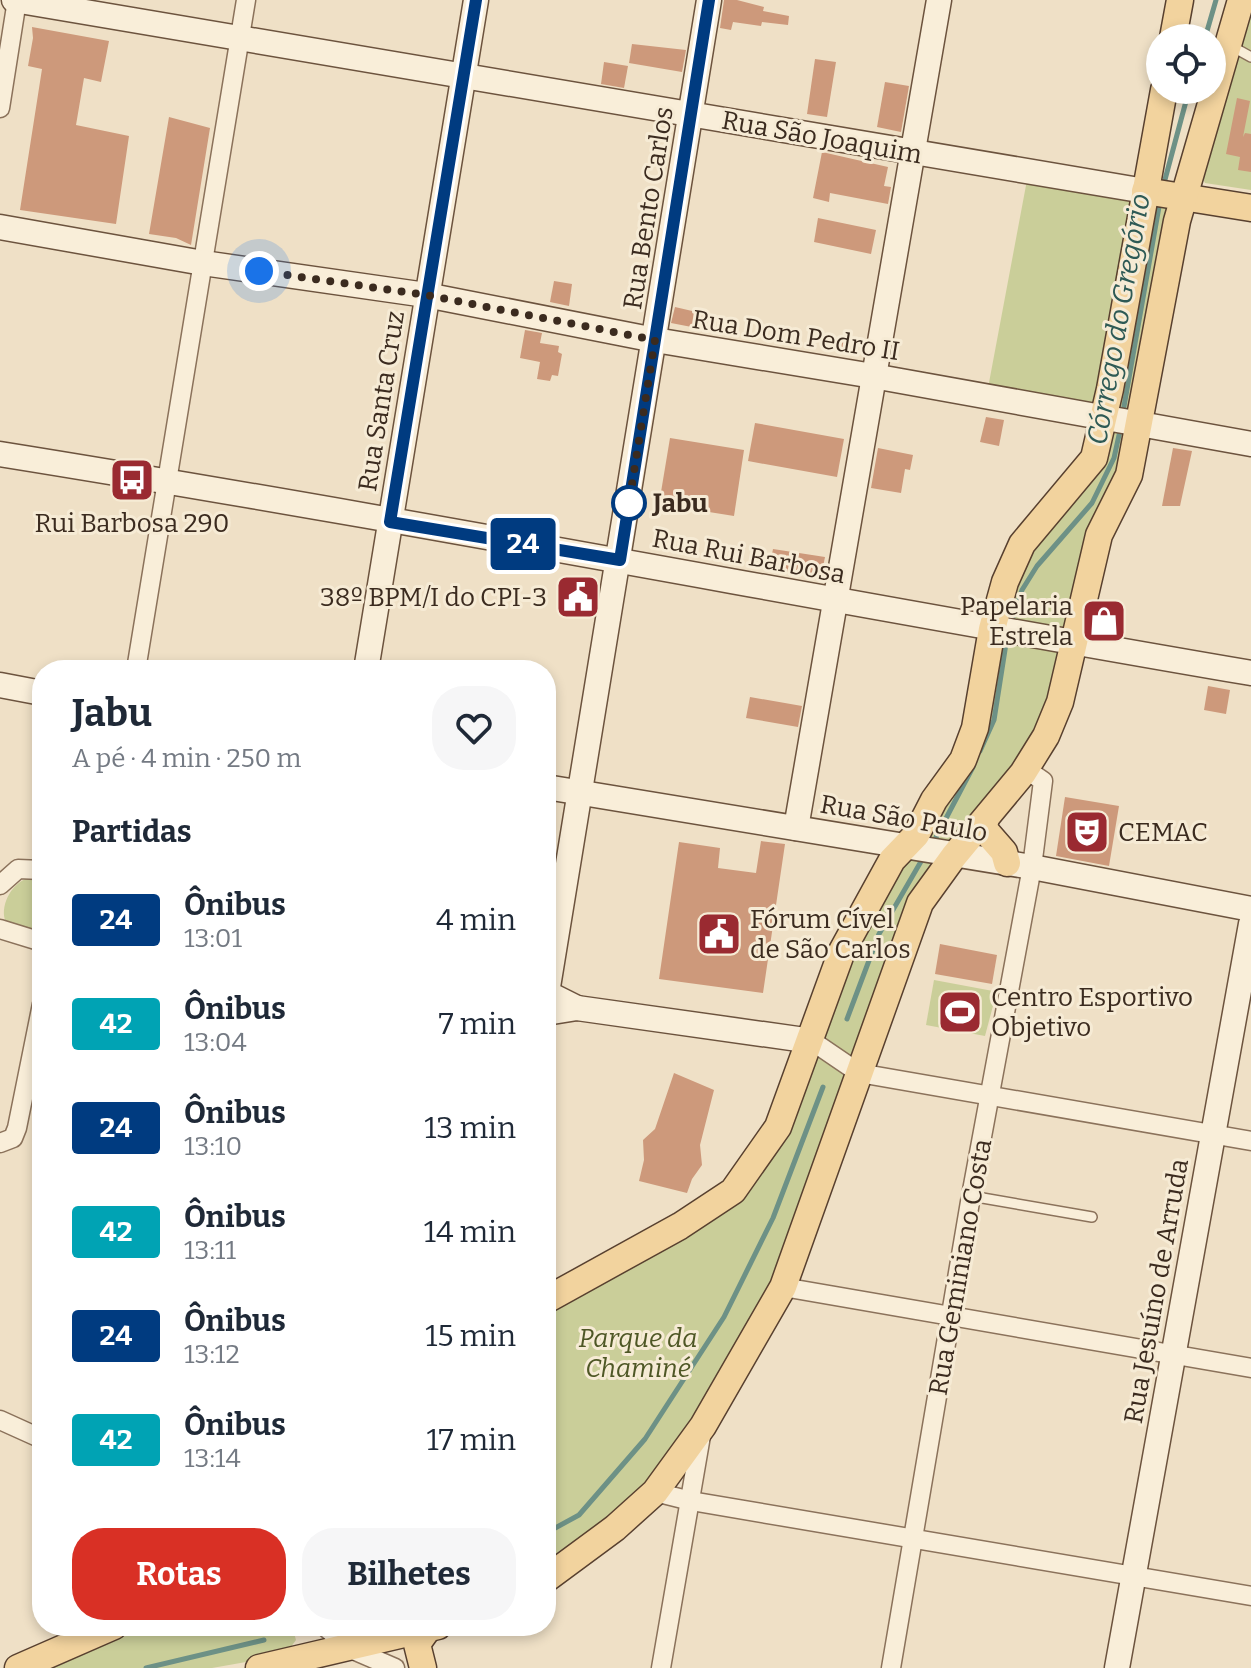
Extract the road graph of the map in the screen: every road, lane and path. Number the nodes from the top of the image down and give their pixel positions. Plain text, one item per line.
1 (16, 0) edge
2 (246, 0) edge
3 (476, 0) edge
4 (709, 0) edge
5 (939, 0) edge
6 (1180, 0) edge
7 (1241, 0) edge
8 (1176, 24) edge
9 (240, 40) junction
10 (1239, 51) edge
11 (464, 75) junction
12 (1164, 104) edge
13 (0, 108) edge
14 (691, 115) junction
15 (913, 152) junction
16 (1163, 195) junction
17 (1251, 208) edge
18 (0, 227) edge
19 (203, 263) junction
20 (426, 295) junction
21 (655, 340) junction
22 (873, 376) junction
23 (1121, 420) junction
24 (1251, 444) edge
25 (0, 454) edge
26 (168, 481) junction
27 (390, 522) junction
28 (620, 560) junction
29 (833, 600) junction
30 (994, 630) junction
31 (1074, 643) junction
32 (138, 660) edge
33 (368, 660) edge
34 (1251, 673) edge
35 (0, 685) edge
36 (32, 691) edge
37 (1023, 773) junction
38 (556, 789) edge
39 (581, 793) junction
40 (985, 822) junction
41 (796, 828) junction
42 (906, 847) junction
43 (948, 854) junction
44 (1019, 865) junction
45 (32, 870) edge
46 (0, 885) edge
47 (1251, 909) edge
48 (1251, 924) edge
49 (0, 929) edge
50 (32, 939) edge
51 (556, 942) edge
52 (556, 1003) edge
53 (812, 1041) junction
54 (859, 1073) junction
55 (32, 1091) edge
56 (990, 1096) junction
57 (1212, 1134) junction
58 (1251, 1141) edge
59 (1, 1143) edge
60 (971, 1196) junction
61 (1092, 1217) dead end
62 (783, 1287) junction
63 (556, 1294) edge
64 (951, 1318) junction
65 (1173, 1354) junction
66 (1251, 1368) edge
67 (0, 1420) edge
68 (703, 1426) junction
69 (32, 1434) edge
70 (655, 1492) junction
71 (691, 1501) junction
72 (913, 1538) junction
73 (556, 1572) edge
74 (1134, 1577) junction
75 (1251, 1596) edge
76 (91, 1636) edge
77 (336, 1636) edge
78 (401, 1636) edge
79 (424, 1636) edge
80 (351, 1649) junction
81 (18, 1668) edge
82 (259, 1668) edge
83 (395, 1668) edge
84 (423, 1668) edge
85 (661, 1668) edge
86 (891, 1668) edge
87 (1117, 1668) edge

1 - 9 street, Rua São Joaquim
1 - 13 street
2 - 9 street
3 - 11 street, Rua Santa Cruz
4 - 14 street, Rua Bento Carlos
5 - 15 street
6 - 8 main road
7 - 10 main road
9 - 11 street, Rua São Joaquim
9 - 19 street
10 - 16 main road
11 - 14 street, Rua São Joaquim
11 - 20 street, Rua Santa Cruz
12 - 16 main road
14 - 15 street, Rua São Joaquim
14 - 21 street, Rua Bento Carlos
15 - 16 street, Rua São Joaquim
15 - 22 street
16 - 17 main road, Rua São Joaquim
16 - 23 main road
16 - 23 main road
18 - 19 street, Rua Dom Pedro II
19 - 20 street, Rua Dom Pedro II
19 - 26 street
20 - 21 street, Rua Dom Pedro II
20 - 27 street, Rua Santa Cruz
21 - 22 street, Rua Dom Pedro II
21 - 28 street, Rua Bento Carlos
22 - 23 street, Rua Dom Pedro II
22 - 29 street
23 - 24 street, Rua Dom Pedro II
23 - 30 main road
23 - 31 main road
25 - 26 street, Rua Rui Barbosa
26 - 27 street, Rua Rui Barbosa
26 - 32 street
27 - 28 street, Rua Rui Barbosa
27 - 33 street, Rua Santa Cruz
28 - 29 street, Rua Rui Barbosa
28 - 39 street, Rua Bento Carlos
29 - 30 street, Rua Rui Barbosa
29 - 41 street
30 - 31 street, Rua Rui Barbosa
30 - 42 main road
31 - 34 street, Rua Rui Barbosa
31 - 37 main road
35 - 36 street
37 - 40 main road
37 - 44 street, Rua Geminiano Costa
38 - 39 street, Rua São Paulo
39 - 41 street, Rua São Paulo
39 - 51 street, Rua Bento Carlos
40 - 43 main road
40 - 44 main road
41 - 42 street, Rua São Paulo
42 - 43 street, Rua São Paulo
42 - 53 main road
43 - 44 street, Rua São Paulo
43 - 54 main road
44 - 47 street, Rua São Paulo
44 - 56 street, Rua Geminiano Costa
45 - 46 street
48 - 57 street, Rua Jesuíno de Arruda
49 - 50 street
52 - 53 street
53 - 54 street
53 - 63 main road
54 - 56 street
54 - 62 main road
55 - 59 street
56 - 57 street
56 - 60 street, Rua Geminiano Costa
57 - 58 street
57 - 65 street, Rua Jesuíno de Arruda
60 - 61 lane
60 - 64 street, Rua Geminiano Costa
62 - 64 street
62 - 68 main road
64 - 65 street
64 - 72 street, Rua Geminiano Costa
65 - 66 street
65 - 74 street, Rua Jesuíno de Arruda
67 - 69 street
68 - 70 main road
68 - 71 street
70 - 71 street
70 - 73 main road
71 - 72 street
71 - 85 street
72 - 74 street
72 - 86 street, Rua Geminiano Costa
74 - 75 street
74 - 87 street, Rua Jesuíno de Arruda
76 - 81 main road
77 - 80 street
78 - 80 main road
79 - 84 main road
80 - 82 main road
80 - 83 street

